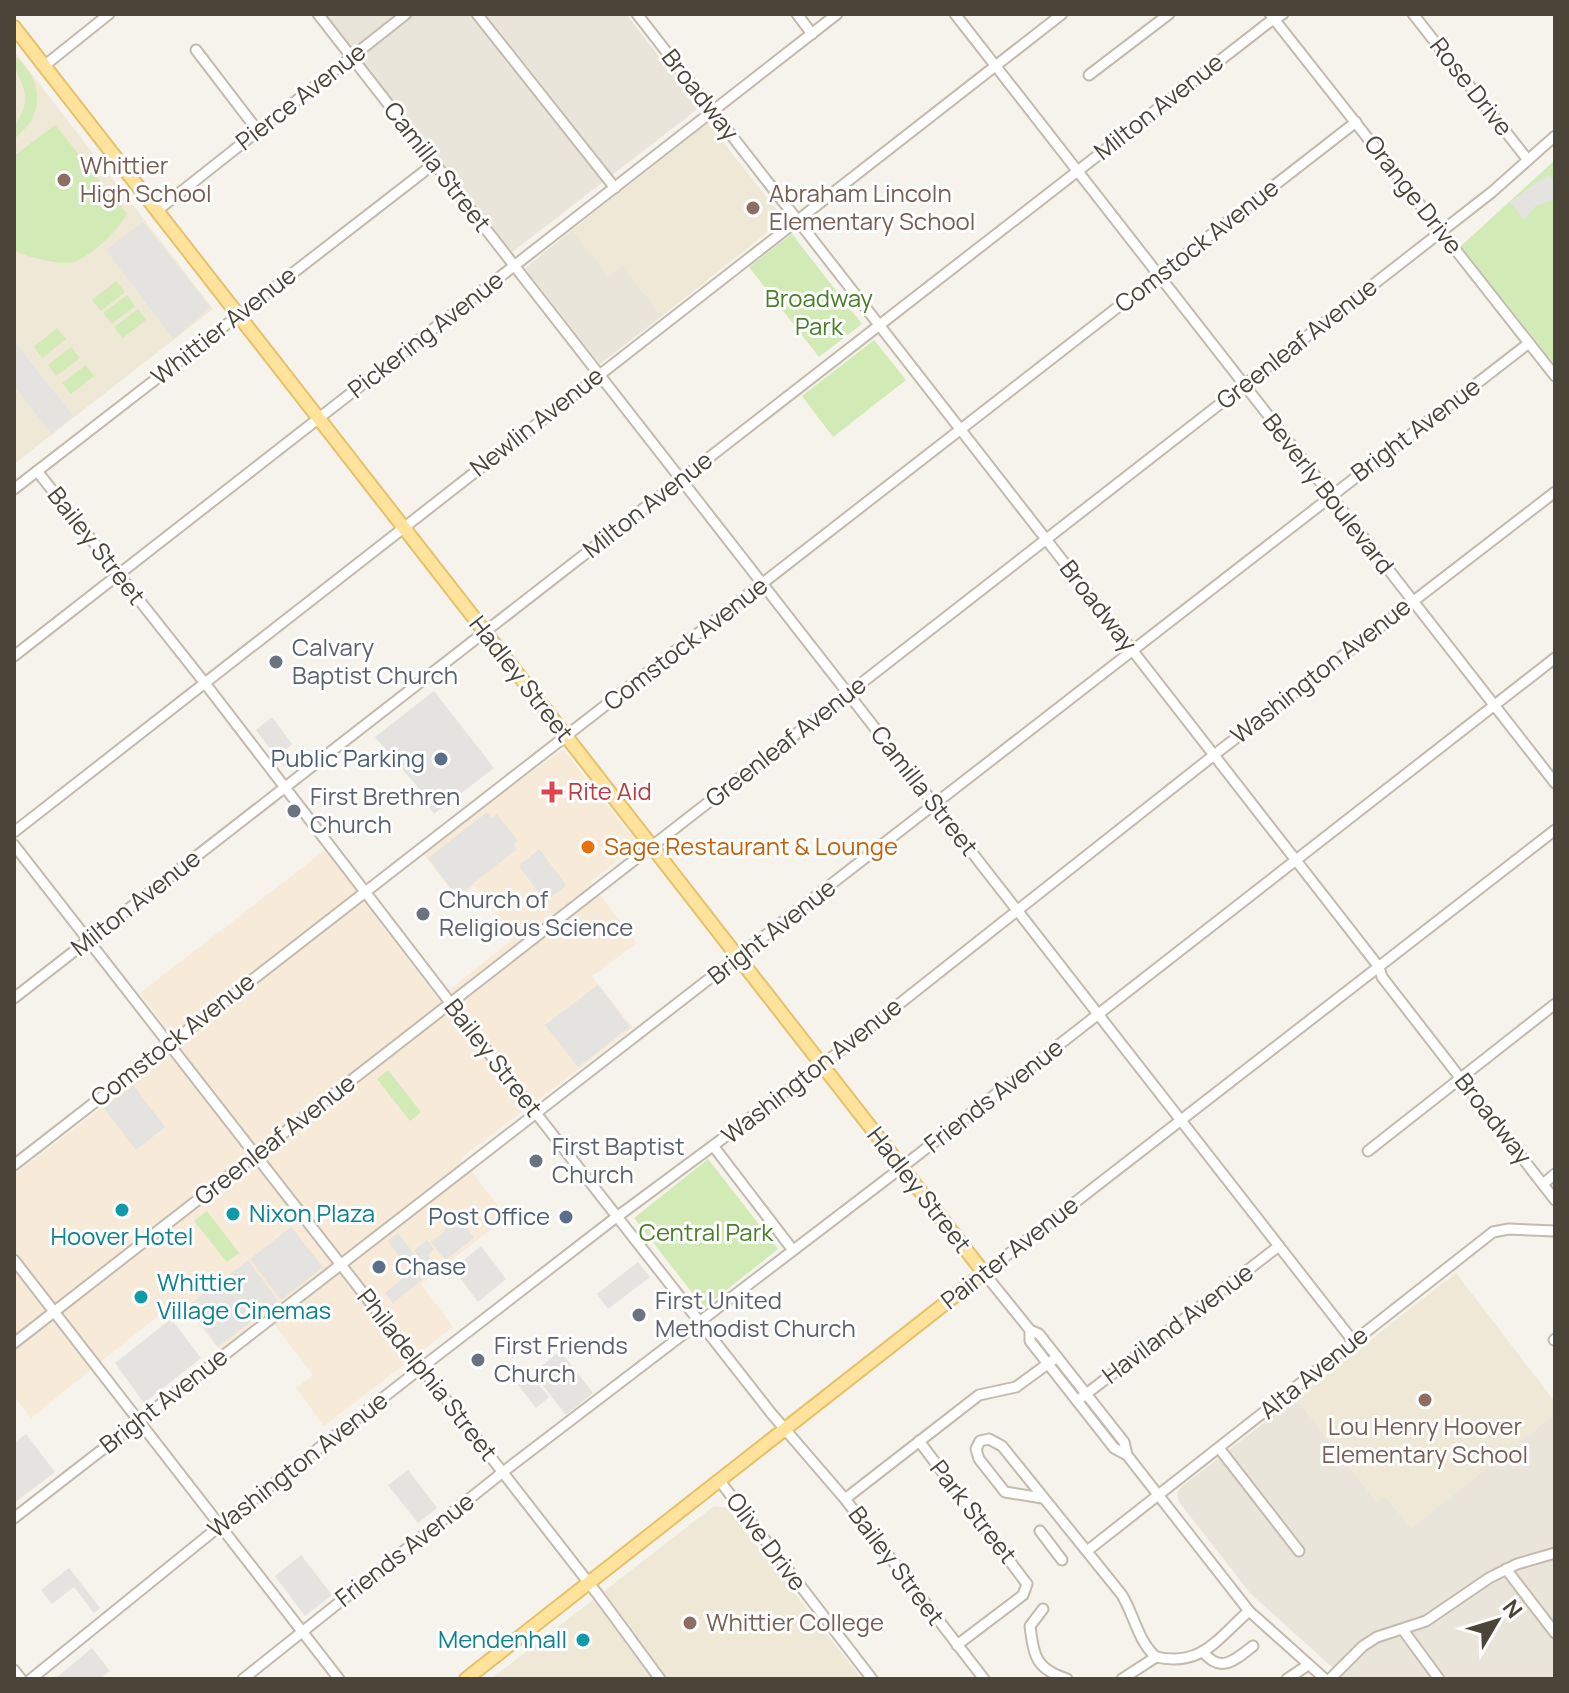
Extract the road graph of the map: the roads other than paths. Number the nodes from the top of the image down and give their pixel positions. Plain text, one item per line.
1 (109, 14) edge
2 (318, 14) edge
3 (406, 14) edge
4 (477, 14) edge
5 (637, 14) edge
6 (797, 14) edge
7 (837, 14) edge
8 (955, 14) edge
9 (1062, 14) edge
10 (1169, 14) edge
11 (1413, 14) edge
12 (1276, 16) edge
13 (14, 27) edge
14 (812, 34) junction
15 (196, 50) dead end
16 (353, 58) junction
17 (995, 65) junction
18 (44, 66) junction
19 (1089, 75) dead end
20 (713, 112) junction
21 (1356, 122) junction
22 (258, 131) junction
23 (1555, 136) edge
24 (1528, 160) junction
25 (435, 163) junction
26 (1078, 170) junction
27 (615, 188) junction
28 (158, 210) junction
29 (797, 220) junction
30 (1442, 231) junction
31 (515, 266) junction
32 (1159, 277) junction
33 (238, 314) junction
34 (880, 326) junction
35 (1529, 343) junction
36 (599, 374) junction
37 (1555, 376) edge
38 (1244, 385) junction
39 (319, 419) junction
40 (961, 430) junction
41 (37, 471) junction
42 (681, 479) junction
43 (14, 489) edge
44 (1555, 492) edge
45 (1330, 495) junction
46 (402, 527) junction
47 (1046, 539) junction
48 (119, 574) junction
49 (763, 584) junction
50 (1412, 601) junction
51 (485, 632) junction
52 (1133, 651) junction
53 (14, 656) edge
54 (1555, 658) edge
55 (204, 682) junction
56 (848, 694) junction
57 (1494, 706) junction
58 (566, 737) junction
59 (1214, 755) junction
60 (1555, 783) edge
61 (285, 788) junction
62 (935, 805) junction
63 (1555, 830) edge
64 (14, 832) edge
65 (14, 845) edge
66 (652, 847) junction
67 (1296, 860) junction
68 (364, 891) junction
69 (1017, 909) junction
70 (88, 940) junction
71 (738, 959) junction
72 (1379, 967) junction
73 (14, 998) edge
74 (450, 1004) junction
75 (1555, 1004) edge
76 (1098, 1014) junction
77 (169, 1044) junction
78 (822, 1065) junction
79 (1462, 1079) junction
80 (535, 1112) junction
81 (1181, 1120) junction
82 (714, 1147) junction
83 (1368, 1151) dead end
84 (256, 1155) junction
85 (14, 1165) edge
86 (901, 1168) junction
87 (1555, 1174) edge
88 (1543, 1184) junction
89 (1555, 1200) edge
90 (619, 1217) junction
91 (1555, 1231) edge
92 (1279, 1246) junction
93 (792, 1249) junction
94 (14, 1260) edge
95 (341, 1265) junction
96 (984, 1273) junction
97 (55, 1311) junction
98 (700, 1322) junction
99 (1030, 1330) junction
100 (1353, 1341) junction
101 (14, 1343) edge
102 (1057, 1357) junction
103 (1048, 1364) junction
104 (421, 1368) junction
105 (1086, 1394) junction
106 (1077, 1401) junction
107 (139, 1420) junction
108 (785, 1429) junction
109 (919, 1441) junction
110 (1219, 1448) junction
111 (1127, 1455) junction
112 (503, 1472) junction
113 (719, 1480) junction
114 (1159, 1495) junction
115 (1042, 1498) junction
116 (845, 1499) junction
117 (14, 1518) edge
118 (221, 1525) junction
119 (1040, 1531) dead end
120 (1069, 1532) junction
121 (1053, 1547) junction
122 (1087, 1551) junction
123 (1299, 1551) dead end
124 (1555, 1553) edge
125 (1062, 1560) dead end
126 (1506, 1569) junction
127 (589, 1583) junction
128 (1043, 1609) dead end
129 (1249, 1611) junction
130 (1403, 1630) junction
131 (303, 1632) junction
132 (1555, 1633) edge
133 (957, 1645) junction
134 (1253, 1646) dead end
135 (1203, 1652) junction
136 (1156, 1657) junction
137 (1308, 1665) junction
138 (14, 1670) edge
139 (21, 1679) edge
140 (31, 1679) edge
141 (243, 1679) edge
142 (339, 1679) edge
143 (466, 1679) edge
144 (660, 1679) edge
145 (872, 1679) edge
146 (984, 1679) edge
147 (1067, 1679) edge
148 (1122, 1679) edge
149 (1287, 1679) edge
150 (1328, 1679) edge
151 (1439, 1679) edge

1 - 18 street
2 - 16 street, Camilla Street
3 - 16 street, Pierce Avenue
4 - 27 street
5 - 20 street, Broadway
6 - 14 street
7 - 14 street, Pickering Avenue
8 - 17 street, Beverly Boulevard
9 - 17 street, Newlin Avenue
10 - 19 street
11 - 24 street, Rose Drive
12 - 21 street, Orange Drive
12 - 26 street, Milton Avenue
13 - 18 main road, Hadley Street
14 - 20 street, Pickering Avenue
15 - 22 street
16 - 22 street, Pierce Avenue
16 - 25 street, Camilla Street
17 - 26 street, Beverly Boulevard
17 - 29 street, Newlin Avenue
18 - 28 main road, Hadley Street
20 - 27 street, Pickering Avenue
20 - 29 street, Broadway
21 - 30 street, Orange Drive
21 - 32 street, Comstock Avenue
22 - 28 street, Pierce Avenue
23 - 24 street, Greenleaf Avenue
24 - 30 street, Greenleaf Avenue
25 - 31 street, Camilla Street
25 - 33 street, Whittier Avenue
26 - 32 street, Beverly Boulevard
26 - 34 street, Milton Avenue
27 - 31 street, Pickering Avenue
28 - 33 main road, Hadley Street
29 - 34 street, Broadway
29 - 36 street, Newlin Avenue
30 - 35 street, Orange Drive
30 - 38 street, Greenleaf Avenue
31 - 36 street, Camilla Street
31 - 39 street, Pickering Avenue
32 - 38 street, Beverly Boulevard
32 - 40 street, Comstock Avenue
33 - 39 main road, Hadley Street
33 - 41 street, Whittier Avenue
34 - 40 street, Broadway
34 - 42 street, Milton Avenue
35 - 37 street, Orange Drive
35 - 45 street, Bright Avenue
36 - 42 street, Camilla Street
36 - 46 street, Newlin Avenue
38 - 45 street, Beverly Boulevard
38 - 47 street, Greenleaf Avenue
39 - 46 main road, Hadley Street
39 - 48 street, Pickering Avenue
40 - 47 street, Broadway
40 - 49 street, Comstock Avenue
41 - 43 street, Whittier Avenue
41 - 48 street, Bailey Street
42 - 49 street, Camilla Street
42 - 51 street, Milton Avenue
44 - 50 street, Washington Avenue
45 - 50 street, Beverly Boulevard
45 - 52 street, Bright Avenue
46 - 51 main road, Hadley Street
46 - 55 street, Newlin Avenue
47 - 52 street, Broadway
47 - 56 street, Greenleaf Avenue
48 - 53 street, Pickering Avenue
48 - 55 street, Bailey Street
49 - 56 street, Camilla Street
49 - 58 street, Comstock Avenue
50 - 57 street, Beverly Boulevard
50 - 59 street, Washington Avenue
51 - 58 main road, Hadley Street
51 - 61 street, Milton Avenue
52 - 59 street, Broadway
52 - 62 street, Bright Avenue
54 - 57 street, Friends Avenue
55 - 61 street, Bailey Street
55 - 64 street, Newlin Avenue
56 - 62 street, Camilla Street
56 - 66 street, Greenleaf Avenue
57 - 60 street, Beverly Boulevard
57 - 67 street, Friends Avenue
58 - 66 main road, Hadley Street
58 - 68 street, Comstock Avenue
59 - 67 street, Broadway
59 - 69 street, Washington Avenue
61 - 68 street, Bailey Street
61 - 70 street, Milton Avenue
62 - 69 street, Camilla Street
62 - 71 street, Bright Avenue
63 - 72 street, Painter Avenue
65 - 70 street, Philadelphia Street
66 - 71 main road, Hadley Street
66 - 74 street, Greenleaf Avenue
67 - 72 street, Broadway
67 - 76 street, Friends Avenue
68 - 74 street, Bailey Street
68 - 77 street, Comstock Avenue
69 - 76 street, Camilla Street
69 - 78 street, Washington Avenue
70 - 73 street, Milton Avenue
70 - 77 street, Philadelphia Street
71 - 78 main road, Hadley Street
71 - 80 street, Bright Avenue
72 - 79 street, Broadway
72 - 81 street, Painter Avenue
74 - 80 street, Bailey Street
74 - 84 street, Greenleaf Avenue
75 - 79 street
76 - 81 street, Camilla Street
76 - 86 street, Friends Avenue
77 - 84 street, Philadelphia Street
77 - 85 street, Comstock Avenue
78 - 82 street, Washington Avenue
78 - 86 main road, Hadley Street
79 - 83 street
79 - 88 street, Broadway
80 - 90 street, Bailey Street
80 - 95 street, Bright Avenue
81 - 92 street, Camilla Street
81 - 96 street, Painter Avenue
82 - 90 street, Washington Avenue
82 - 93 street
84 - 95 street, Philadelphia Street
84 - 97 street, Greenleaf Avenue
86 - 93 street, Friends Avenue
86 - 96 main road, Hadley Street
87 - 88 street
88 - 89 street, Broadway
90 - 98 street, Bailey Street
90 - 104 street, Washington Avenue
91 - 100 street, Alta Avenue
92 - 100 street, Camilla Street
92 - 105 street, Haviland Avenue
93 - 98 street, Friends Avenue
94 - 97 street
95 - 104 street, Philadelphia Street
95 - 107 street, Bright Avenue
96 - 99 street, Hadley Street
96 - 108 main road, Painter Avenue
97 - 101 street, Greenleaf Avenue
97 - 107 street
98 - 108 street, Bailey Street
98 - 112 street, Friends Avenue
99 - 102 street, Hadley Street
99 - 103 street, Hadley Street
100 - 110 street, Alta Avenue
102 - 103 street
102 - 105 street, Hadley Street
103 - 106 street, Hadley Street
103 - 109 street
104 - 112 street, Philadelphia Street
104 - 118 street, Washington Avenue
105 - 106 street, Haviland Avenue
105 - 111 street, Hadley Street
106 - 111 street, Hadley Street
107 - 117 street, Bright Avenue
107 - 118 street
108 - 113 main road, Painter Avenue
108 - 116 street, Bailey Street
109 - 116 street
109 - 133 street, Park Street
110 - 114 street, Alta Avenue
110 - 123 street
111 - 114 street, Hadley Street
112 - 127 street, Philadelphia Street
112 - 131 street, Friends Avenue
113 - 127 main road, Painter Avenue
113 - 145 street, Olive Drive
114 - 122 street, Alta Avenue
114 - 129 street, Hadley Street
115 - 115 street
115 - 120 street
116 - 133 street, Bailey Street
118 - 131 street
118 - 140 street, Washington Avenue
119 - 121 street
120 - 121 street
120 - 122 street
121 - 125 street
122 - 136 street
124 - 126 street
126 - 130 street
126 - 132 street
127 - 143 main road, Painter Avenue
127 - 144 street, Philadelphia Street
128 - 147 street
129 - 135 street
129 - 137 street, Hadley Street
130 - 150 street
130 - 151 street
131 - 141 street, Friends Avenue
131 - 142 street
133 - 146 street, Bailey Street
134 - 135 street
135 - 136 street
136 - 148 street
137 - 149 street
137 - 150 street, Hadley Street
138 - 139 street

